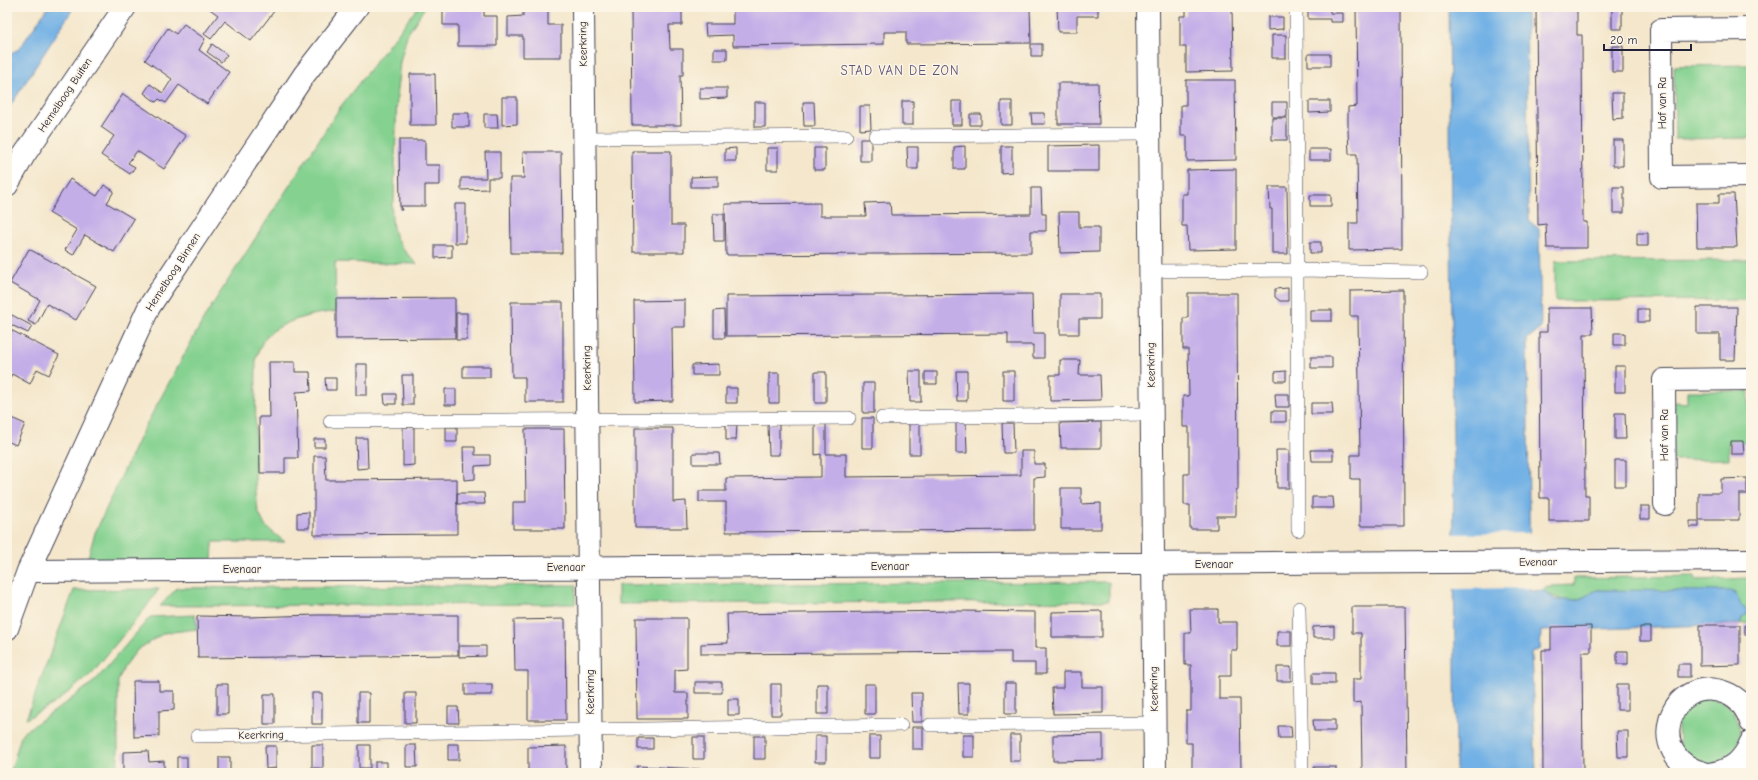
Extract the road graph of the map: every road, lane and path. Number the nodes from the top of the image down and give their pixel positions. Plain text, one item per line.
1 (125, 7) edge
2 (357, 7) edge
3 (583, 7) edge
4 (1148, 7) edge
5 (1296, 7) edge
6 (1751, 29) edge
7 (1149, 134) junction
8 (846, 136) dead end
9 (875, 136) dead end
10 (584, 138) junction
11 (1751, 176) edge
12 (7, 185) edge
13 (1297, 270) junction
14 (1150, 271) junction
15 (1420, 272) dead end
16 (1751, 379) edge
17 (1152, 414) junction
18 (849, 418) dead end
19 (882, 418) dead end
20 (587, 420) junction
21 (330, 421) dead end
22 (1665, 504) dead end
23 (1298, 530) dead end
24 (1751, 560) edge
25 (1153, 564) junction
26 (589, 567) junction
27 (28, 571) junction
28 (1299, 608) dead end
29 (7, 629) edge
30 (1751, 722) edge
31 (1155, 723) junction
32 (901, 725) dead end
33 (930, 725) dead end
34 (590, 730) junction
35 (197, 736) dead end
36 (1751, 742) edge
37 (591, 773) edge
38 (1155, 773) edge
39 (1302, 773) edge
40 (1704, 773) edge
41 (1714, 773) edge

1 - 12 street, Hemelboog Buiten
2 - 27 street, Hemelboog Binnen
3 - 10 street, Keerkring
4 - 7 street, Keerkring
5 - 13 lane
6 - 11 street, Hof van Ra
7 - 9 lane
7 - 14 street, Keerkring
8 - 10 lane
10 - 20 street, Keerkring
13 - 14 lane
13 - 15 lane
13 - 23 lane
14 - 17 street, Keerkring
16 - 22 street, Hof van Ra
17 - 19 lane
17 - 25 street, Keerkring
18 - 20 lane
20 - 21 lane
20 - 26 street, Keerkring
24 - 25 street, Evenaar
25 - 26 street, Evenaar
25 - 31 street, Keerkring
26 - 27 street, Evenaar
26 - 34 street, Keerkring
27 - 29 street, Hemelboog Binnen
28 - 39 lane
30 - 40 street
31 - 33 lane, Keerkring
31 - 38 street, Keerkring
32 - 34 lane, Keerkring
34 - 35 lane, Keerkring
34 - 37 street, Keerkring
36 - 41 street

